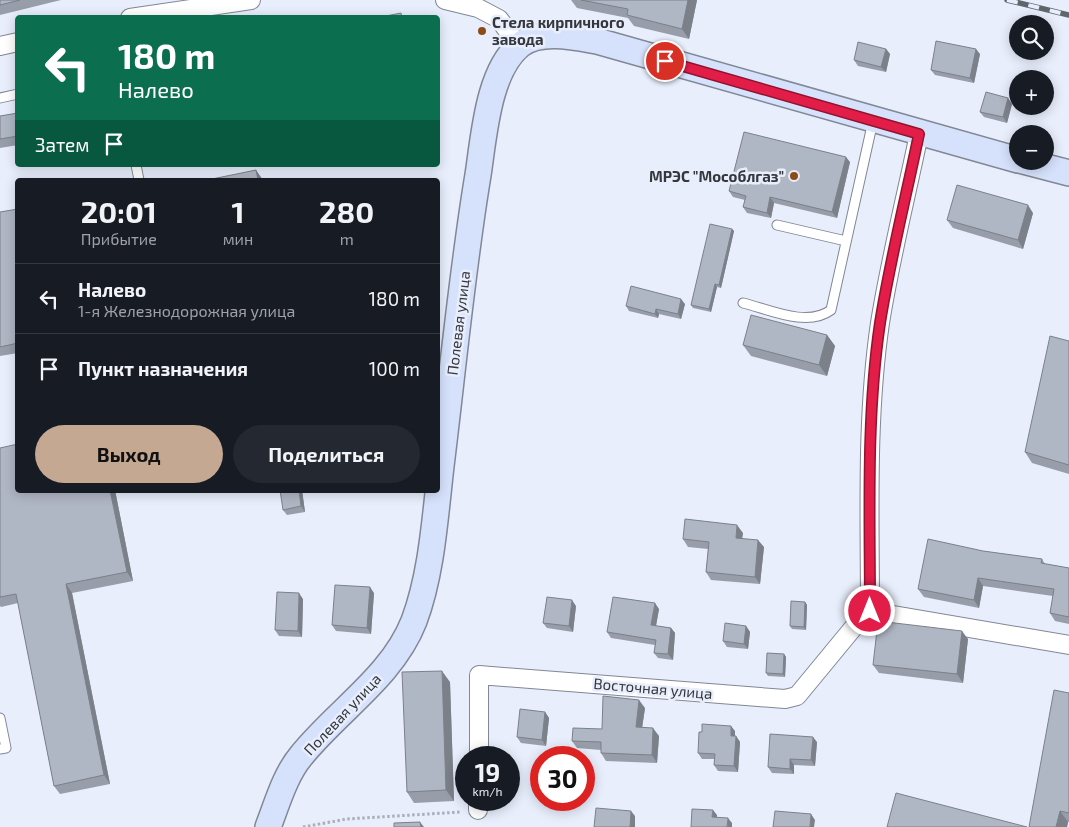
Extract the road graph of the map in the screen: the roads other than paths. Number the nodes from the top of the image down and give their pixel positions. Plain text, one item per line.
1 (252, 0) edge
2 (445, 0) edge
3 (150, 15) edge
4 (15, 43) edge
5 (0, 46) edge
6 (519, 46) junction
7 (15, 95) edge
8 (0, 98) edge
9 (873, 121) junction
10 (919, 134) junction
11 (1009, 158) edge
12 (1054, 169) edge
13 (1069, 173) edge
14 (777, 225) dead end
15 (846, 241) junction
16 (742, 302) dead end
17 (440, 476) edge
18 (438, 493) edge
19 (870, 611) junction
20 (1069, 645) edge
21 (0, 718) edge
22 (479, 746) edge
23 (0, 749) edge
24 (268, 827) edge

1 - 3 street
2 - 6 street
4 - 5 street
6 - 9 main road
6 - 17 main road, Полевая улица
7 - 8 lane
9 - 10 main road
9 - 15 lane
10 - 11 main road
10 - 19 street
12 - 13 main road
14 - 15 lane
15 - 16 lane
18 - 24 main road, Полевая улица
19 - 20 street
19 - 22 street, Восточная улица
21 - 23 lane

